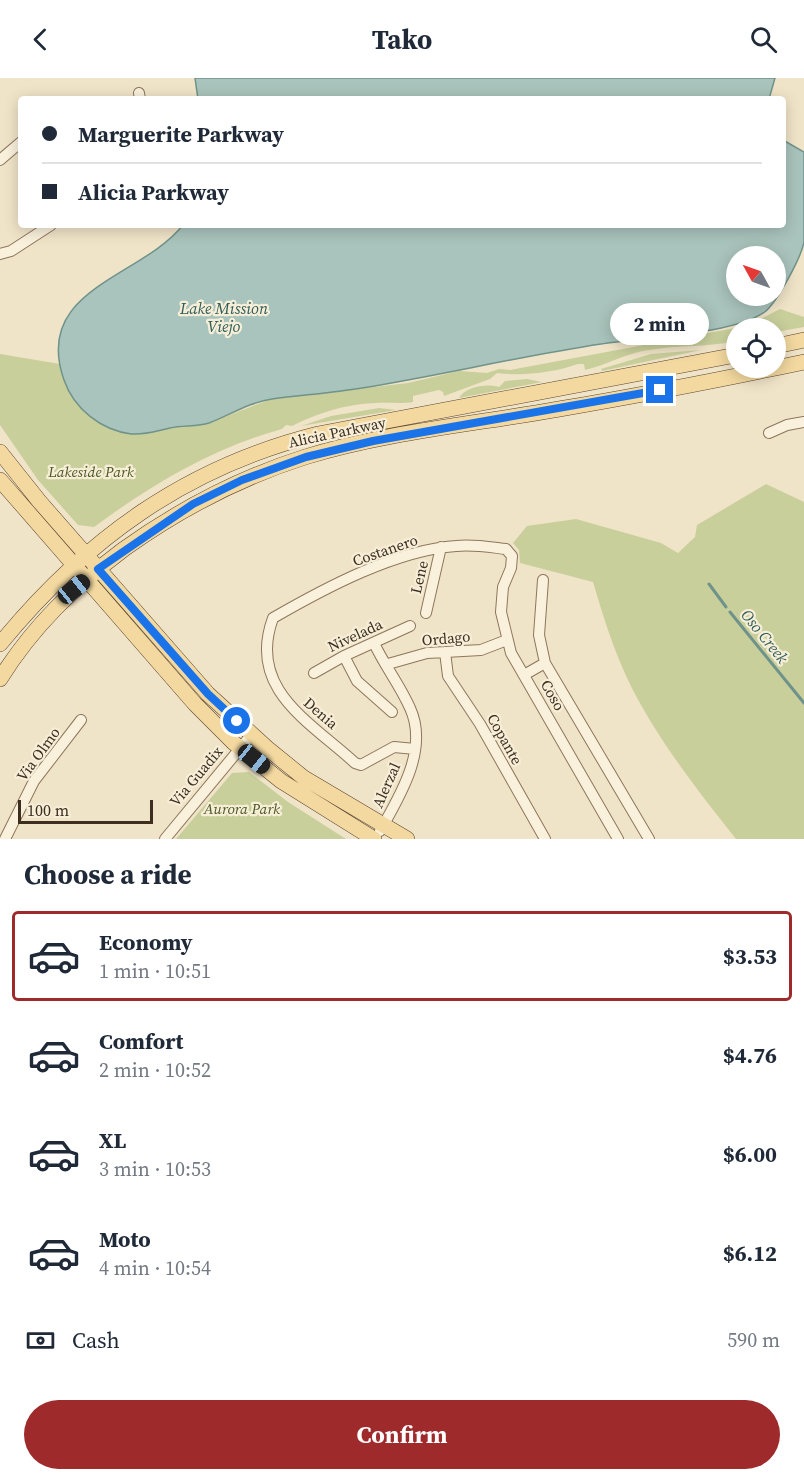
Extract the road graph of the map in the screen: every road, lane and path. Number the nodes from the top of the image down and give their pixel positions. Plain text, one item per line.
1 (18, 144) edge
2 (0, 160) edge
3 (46, 228) edge
4 (0, 254) edge
5 (804, 340) edge
6 (786, 344) edge
7 (726, 357) edge
8 (804, 362) edge
9 (804, 422) edge
10 (769, 433) dead end
11 (0, 452) edge
12 (0, 480) edge
13 (441, 547) junction
14 (86, 555) junction
15 (512, 556) joint
16 (73, 566) junction
17 (98, 569) junction
18 (85, 579) junction
19 (543, 579) dead end
20 (426, 613) dead end
21 (273, 618) joint
22 (410, 626) dead end
23 (507, 640) junction
24 (374, 642) junction
25 (0, 644) edge
26 (445, 652) junction
27 (344, 656) junction
28 (545, 663) junction
29 (388, 664) junction
30 (314, 673) dead end
31 (524, 675) junction
32 (0, 679) edge
33 (392, 712) dead end
34 (81, 720) dead end
35 (252, 734) junction
36 (240, 747) junction
37 (415, 749) junction
38 (378, 835) edge
39 (5, 839) edge
40 (165, 839) edge
41 (406, 839) edge
42 (545, 839) edge
43 (618, 839) edge
44 (649, 839) edge

1 - 2 street
3 - 4 street
5 - 6 main road
7 - 14 main road, Alicia Parkway
8 - 17 main road, Alicia Parkway
9 - 10 street
11 - 14 main road
12 - 16 main road
13 - 15 street, Costanero
13 - 20 street, Lene
13 - 21 street, Costanero
14 - 16 main road, Alicia Parkway
14 - 17 main road
15 - 23 street, Coso
16 - 18 main road
16 - 25 main road, Alicia Parkway
17 - 18 main road, Alicia Parkway
17 - 35 main road
18 - 32 main road, Alicia Parkway
18 - 36 main road
19 - 28 street, Coso
21 - 37 street, Denia
22 - 24 street, Nivelada
23 - 26 street, Ordago
23 - 31 street, Coso
24 - 27 street, Nivelada
24 - 29 street, Alerzal
26 - 29 street, Ordago
26 - 42 street, Copante
27 - 30 street, Nivelada
27 - 33 street
28 - 31 street
28 - 44 street, Coso
29 - 37 street, Alerzal
31 - 43 street, Coso
34 - 39 street, Via Olmo
35 - 36 street, Via Guadix
35 - 38 main road
36 - 38 main road
36 - 40 street, Via Guadix
37 - 38 street, Alerzal
38 - 41 main road

